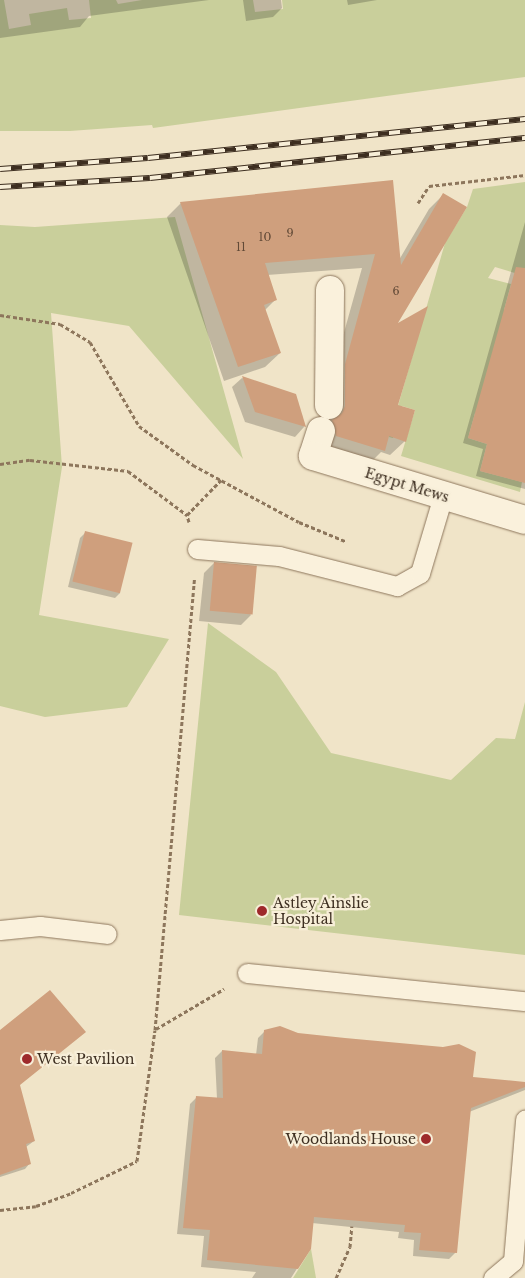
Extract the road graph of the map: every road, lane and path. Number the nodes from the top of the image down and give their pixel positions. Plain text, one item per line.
1 (525, 174) edge
2 (418, 203) dead end
3 (330, 290) dead end
4 (0, 315) edge
5 (328, 405) dead end
6 (320, 432) dead end
7 (0, 464) edge
8 (221, 480) junction
9 (443, 496) junction
10 (186, 515) junction
11 (525, 520) edge
12 (351, 544) dead end
13 (197, 549) junction
14 (0, 930) edge
15 (107, 934) dead end
16 (247, 974) joint
17 (525, 1001) edge
18 (155, 1030) junction
19 (525, 1120) edge
20 (0, 1210) edge
21 (352, 1226) dead end
22 (336, 1278) edge
23 (493, 1278) edge

1 - 2 path
3 - 5 street
4 - 8 path
6 - 9 street, Egypt Mews
7 - 10 path
8 - 10 path
8 - 12 path
9 - 11 street, Egypt Mews
9 - 13 lane
10 - 13 path
13 - 18 path
14 - 15 lane
16 - 17 lane
16 - 18 path
18 - 20 path
19 - 23 lane
21 - 22 path

